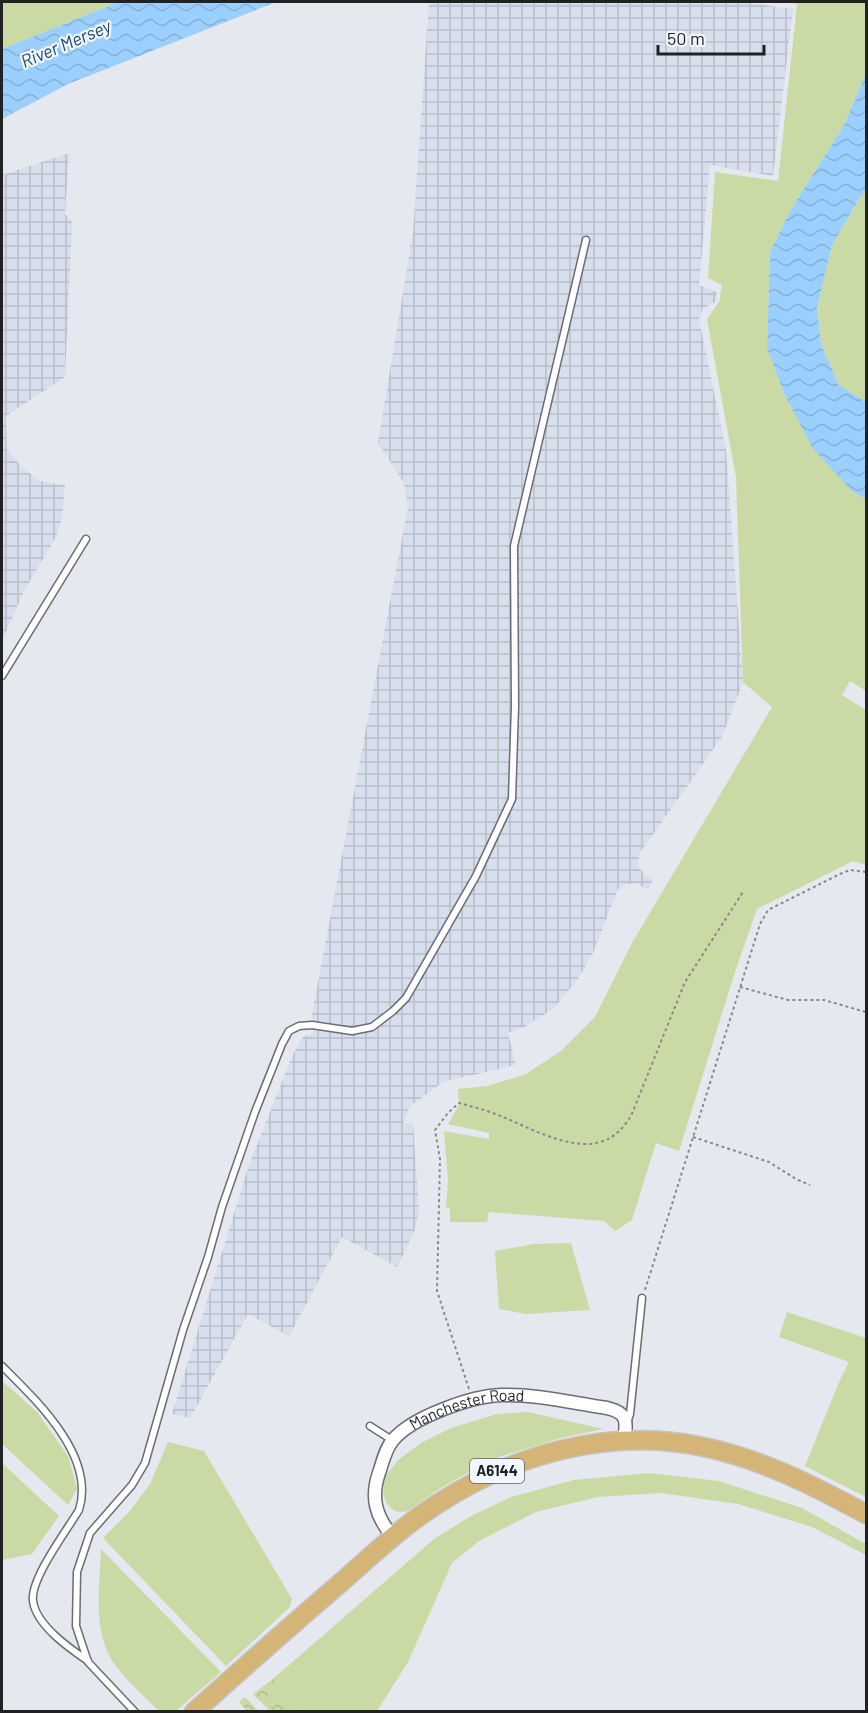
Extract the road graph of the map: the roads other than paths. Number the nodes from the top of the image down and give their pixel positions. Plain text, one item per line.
1 (586, 240) dead end
2 (86, 538) dead end
3 (2, 676) edge
4 (642, 1298) road end
5 (2, 1366) edge
6 (370, 1426) dead end
7 (626, 1432) junction
8 (393, 1440) junction
9 (867, 1514) edge
10 (393, 1538) junction
11 (88, 1662) junction
12 (135, 1712) edge
13 (194, 1712) edge

1 - 11 lane
2 - 3 lane
4 - 7 lane
5 - 11 lane
6 - 8 lane
7 - 8 street, Manchester Road
7 - 9 main road, A6144
7 - 10 main road, A6144
8 - 10 street, Manchester Road
10 - 13 main road, A6144
11 - 12 lane

